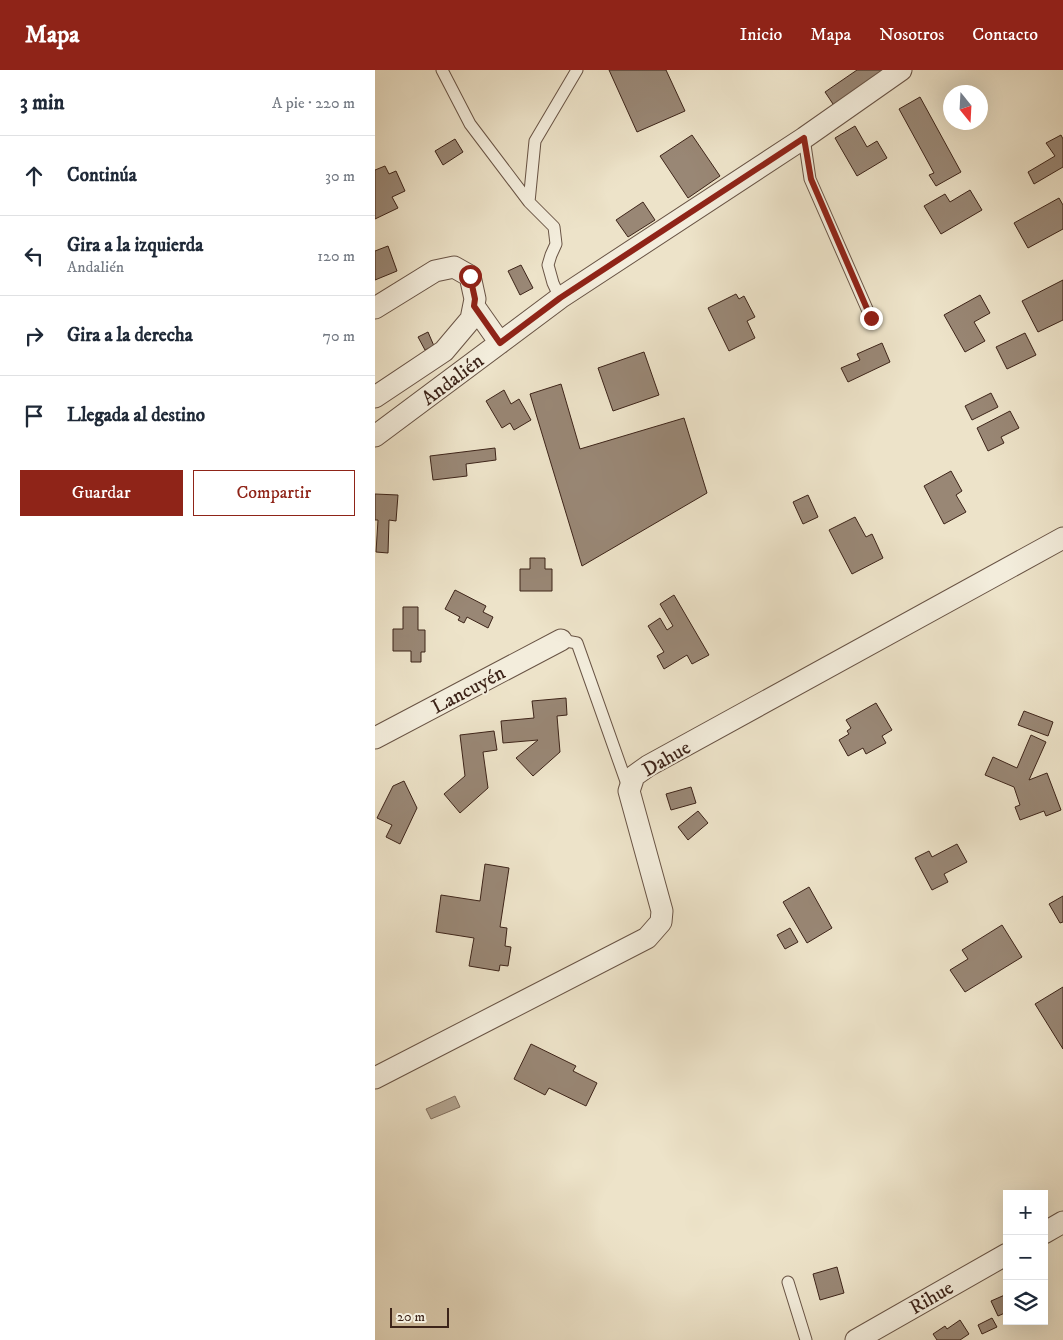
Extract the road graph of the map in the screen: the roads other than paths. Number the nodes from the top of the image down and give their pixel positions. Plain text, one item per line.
1 (442, 70) edge
2 (577, 70) edge
3 (901, 70) edge
4 (804, 138) junction
5 (529, 202) junction
6 (560, 298) junction
7 (377, 303) edge
8 (474, 306) junction
9 (871, 318) dead end
10 (500, 343) junction
11 (375, 397) edge
12 (375, 436) edge
13 (1063, 538) edge
14 (561, 640) joint
15 (375, 738) edge
16 (629, 790) junction
17 (375, 1078) edge
18 (1063, 1222) edge
19 (1048, 1230) edge
20 (1003, 1256) edge
21 (788, 1282) dead end
22 (806, 1340) edge
23 (856, 1340) edge

1 - 5 lane
2 - 5 lane
3 - 4 street, Andalién
4 - 6 street, Andalién
4 - 9 lane
5 - 6 lane
6 - 10 street, Andalién
7 - 8 street
8 - 10 street
8 - 11 street
10 - 12 street, Andalién
13 - 16 street, Dahue
14 - 15 street, Lancuyén
14 - 16 lane
16 - 17 street, Dahue
18 - 19 street
20 - 23 street, Rihue
21 - 22 lane

